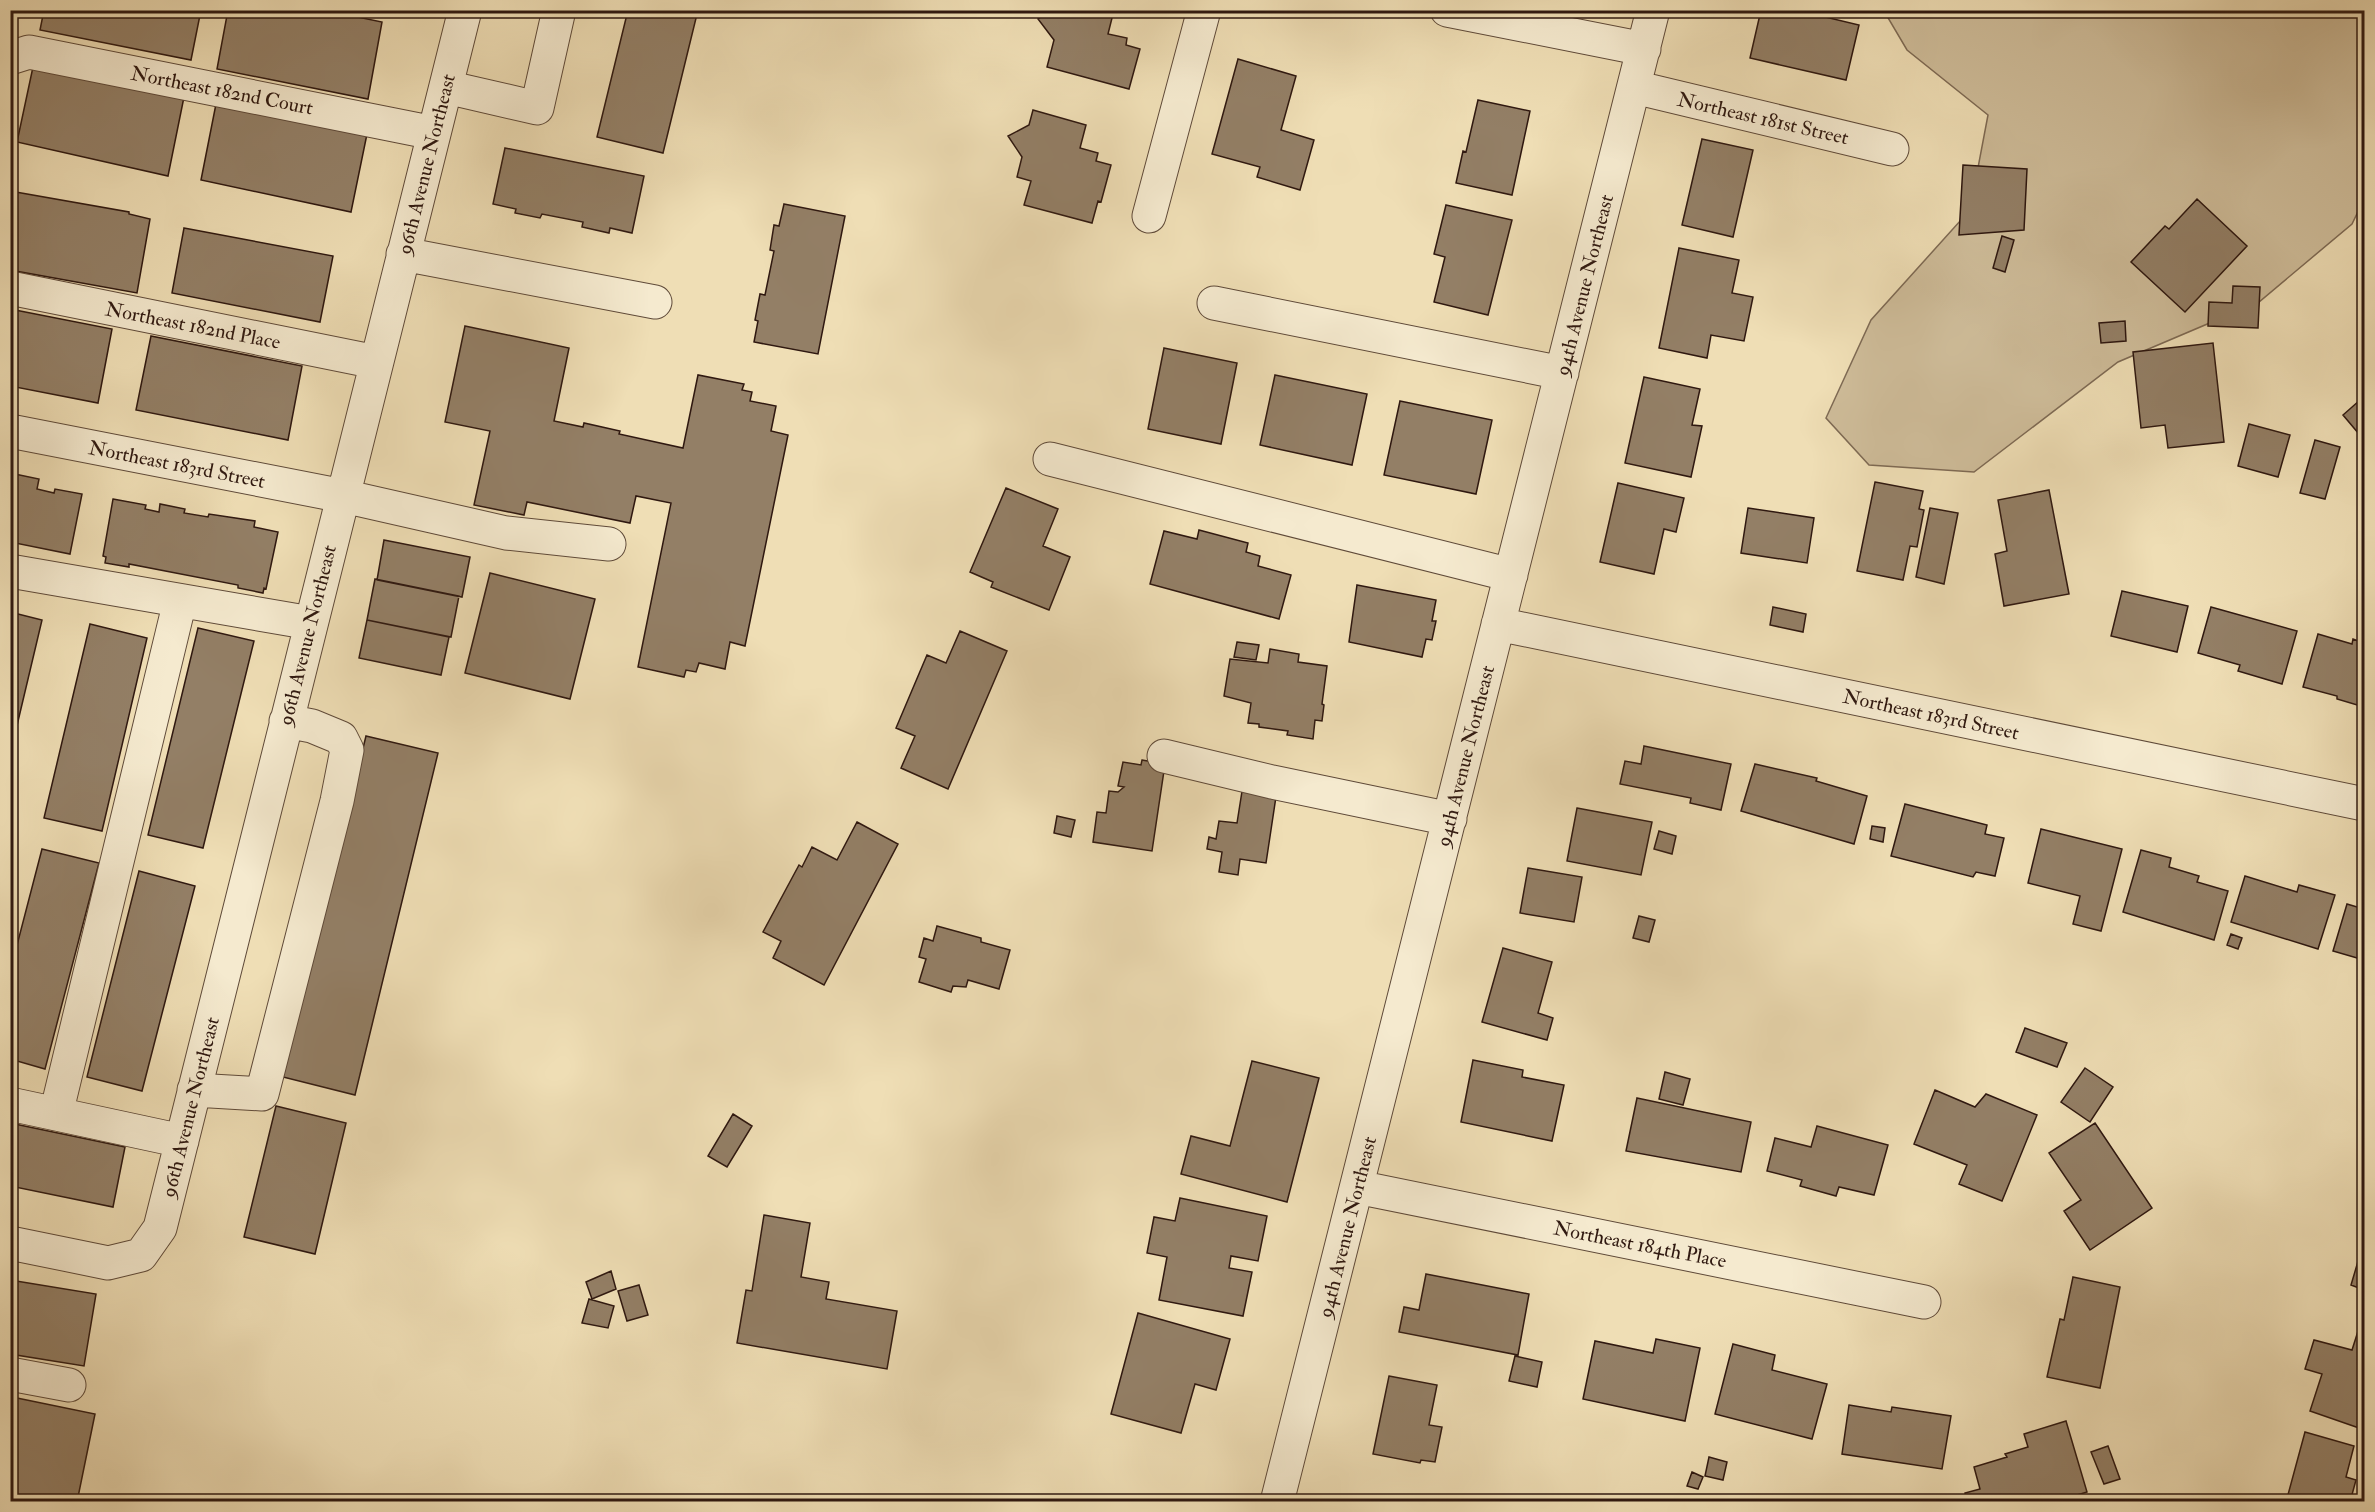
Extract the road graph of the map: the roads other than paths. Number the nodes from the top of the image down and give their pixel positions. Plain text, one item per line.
1 (465, 10) edge
2 (559, 10) edge
3 (1204, 10) edge
4 (1447, 10) edge
5 (1653, 10) edge
6 (1644, 49) junction
7 (10, 58) edge
8 (446, 87) junction
9 (1634, 87) junction
10 (434, 133) junction
11 (1892, 149) dead end
12 (1149, 216) dead end
13 (403, 254) junction
14 (10, 288) edge
15 (655, 302) dead end
16 (1214, 303) dead end
17 (376, 362) junction
18 (1562, 373) junction
19 (10, 431) edge
20 (1050, 459) dead end
21 (343, 496) junction
22 (609, 544) dead end
23 (10, 570) edge
24 (1511, 575) junction
25 (180, 601) junction
26 (310, 623) junction
27 (1498, 624) junction
28 (286, 721) junction
29 (1164, 756) dead end
30 (2364, 804) edge
31 (1450, 819) junction
32 (194, 1090) junction
33 (10, 1104) edge
34 (56, 1114) junction
35 (182, 1141) junction
36 (1357, 1187) junction
37 (10, 1243) edge
38 (1924, 1302) dead end
39 (10, 1374) edge
40 (69, 1385) dead end
41 (1277, 1502) edge

1 - 8 street, 96th Avenue Northeast
2 - 8 street
3 - 12 street
4 - 6 street
5 - 6 street, 94th Avenue Northeast
6 - 9 street, 94th Avenue Northeast
7 - 10 street, Northeast 182nd Court
8 - 10 street, 96th Avenue Northeast
9 - 11 street, Northeast 181st Street
9 - 18 street, 94th Avenue Northeast
10 - 13 street, 96th Avenue Northeast
13 - 15 street
13 - 17 street, 96th Avenue Northeast
14 - 17 street, Northeast 182nd Place
16 - 18 street
17 - 21 street, 96th Avenue Northeast
18 - 24 street, 94th Avenue Northeast
19 - 21 street, Northeast 183rd Street
20 - 24 street
21 - 22 street, Northeast 183rd Street
21 - 26 street, 96th Avenue Northeast
23 - 25 street
24 - 27 street, 94th Avenue Northeast
25 - 26 street
25 - 34 street
26 - 28 street, 96th Avenue Northeast
27 - 30 street, Northeast 183rd Street
27 - 31 street, 94th Avenue Northeast
28 - 32 street, 96th Avenue Northeast
28 - 32 street
29 - 31 street
31 - 36 street, 94th Avenue Northeast
32 - 35 street, 96th Avenue Northeast
33 - 34 street
34 - 35 street
35 - 37 street, 96th Avenue Northeast
36 - 38 street, Northeast 184th Place
36 - 41 street, 94th Avenue Northeast
39 - 40 street

